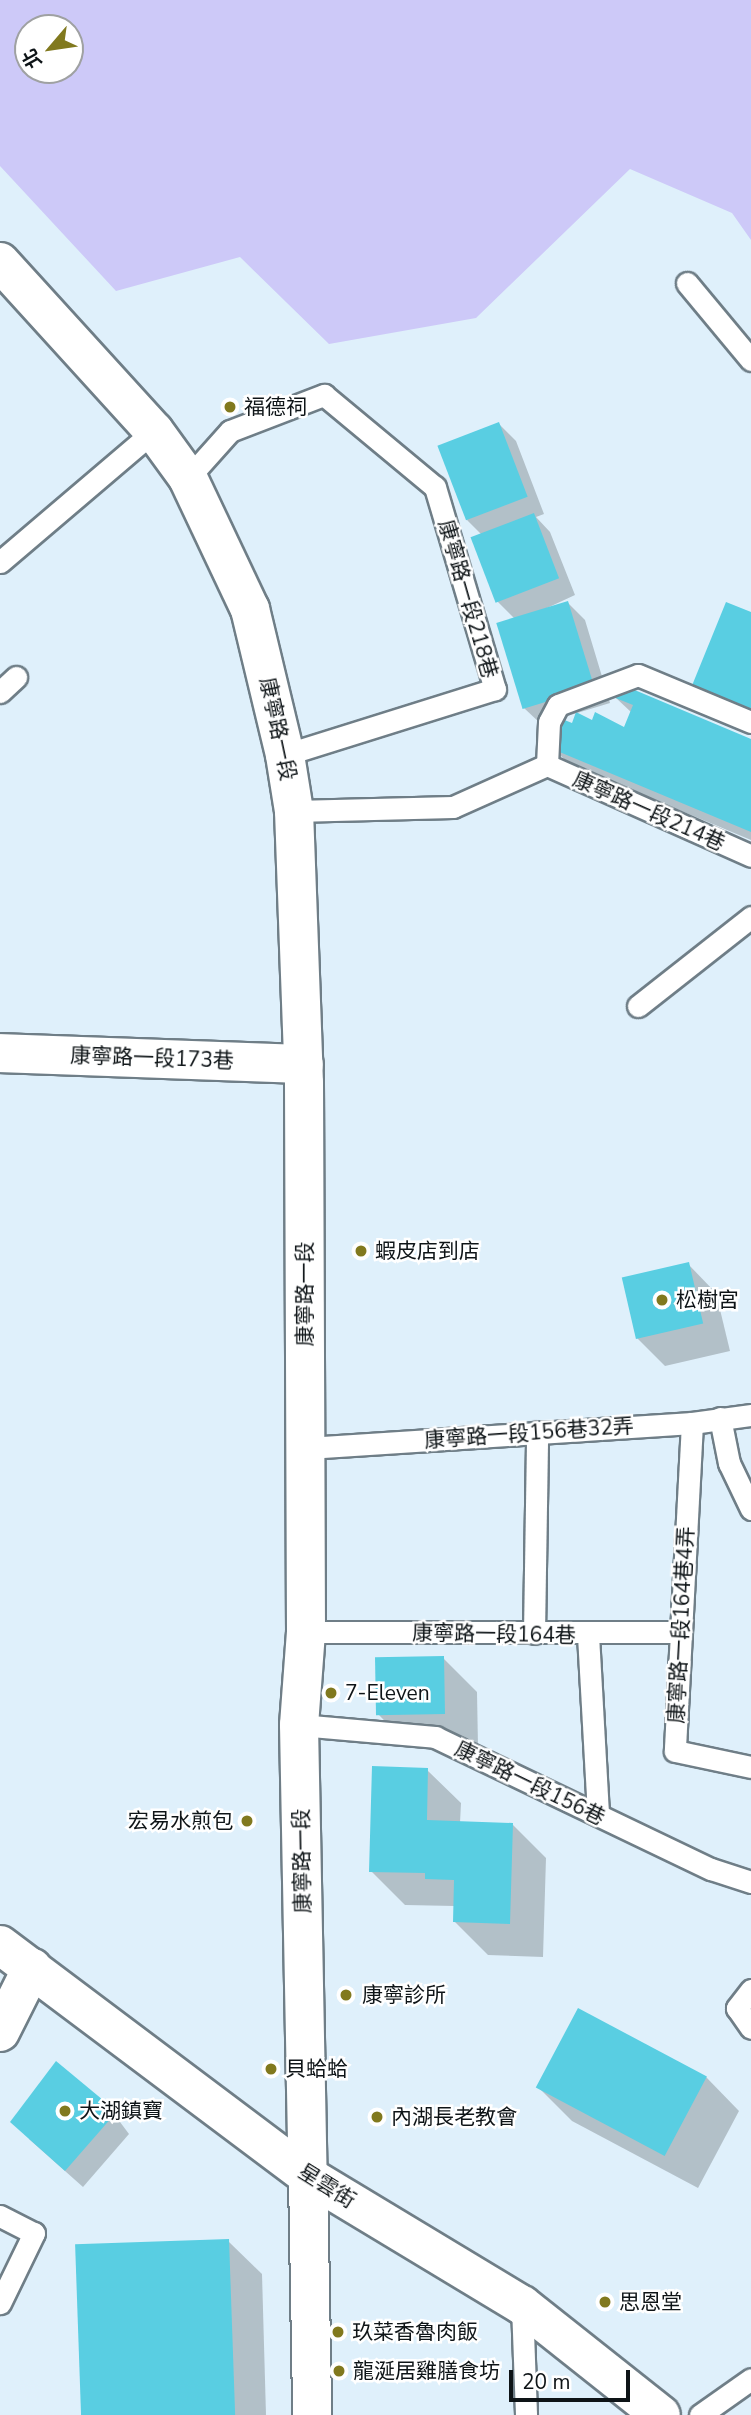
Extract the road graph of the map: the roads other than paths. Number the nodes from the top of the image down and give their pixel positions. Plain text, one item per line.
1 (0, 262) edge
2 (687, 283) dead end
3 (751, 360) edge
4 (154, 431) junction
5 (188, 478) junction
6 (0, 562) edge
7 (751, 722) edge
8 (285, 755) junction
9 (547, 765) junction
10 (294, 811) junction
11 (751, 856) edge
12 (751, 917) edge
13 (638, 1006) dead end
14 (0, 1053) edge
15 (304, 1064) junction
16 (751, 1415) edge
17 (720, 1418) junction
18 (692, 1423) junction
19 (537, 1432) junction
20 (307, 1448) junction
21 (751, 1509) edge
22 (306, 1632) junction
23 (681, 1632) junction
24 (534, 1633) junction
25 (588, 1635) junction
26 (299, 1725) junction
27 (751, 1767) edge
28 (598, 1815) junction
29 (751, 1882) edge
30 (0, 1945) edge
31 (32, 1968) junction
32 (751, 1990) edge
33 (751, 2028) edge
34 (0, 2032) edge
35 (308, 2176) junction
36 (0, 2216) edge
37 (0, 2303) edge
38 (522, 2305) junction
39 (751, 2379) edge
40 (312, 2415) edge
41 (526, 2415) edge
42 (661, 2415) edge
43 (700, 2415) edge

1 - 4 street, 康寧路一段
2 - 3 lane
4 - 5 street, 康寧路一段
4 - 6 lane
5 - 8 street, 康寧路一段
5 - 8 lane, 康寧路一段218巷
7 - 9 lane, 康寧路一段214巷
8 - 10 street, 康寧路一段
9 - 10 lane, 康寧路一段214巷
9 - 11 lane, 康寧路一段214巷
10 - 15 street, 康寧路一段
12 - 13 lane
14 - 15 street, 康寧路一段173巷
15 - 20 street, 康寧路一段
16 - 17 lane, 康寧路一段156巷32弄
17 - 18 lane, 康寧路一段156巷32弄
17 - 21 lane
18 - 19 lane, 康寧路一段156巷32弄
18 - 23 lane, 康寧路一段164巷4弄
19 - 20 lane, 康寧路一段156巷32弄
19 - 24 lane
20 - 22 street, 康寧路一段
22 - 24 lane, 康寧路一段164巷
22 - 26 street, 康寧路一段
23 - 25 lane, 康寧路一段164巷
23 - 27 lane, 康寧路一段164巷4弄
24 - 25 lane, 康寧路一段164巷
25 - 28 lane
26 - 28 lane, 康寧路一段156巷
26 - 35 street, 康寧路一段
28 - 29 lane, 康寧路一段156巷
30 - 31 street, 星雲街
31 - 34 street
31 - 35 street, 星雲街
32 - 33 lane
35 - 38 street, 星雲街
35 - 40 street, 康寧路一段
36 - 37 lane
38 - 41 lane
38 - 42 street, 星雲街
39 - 43 lane

